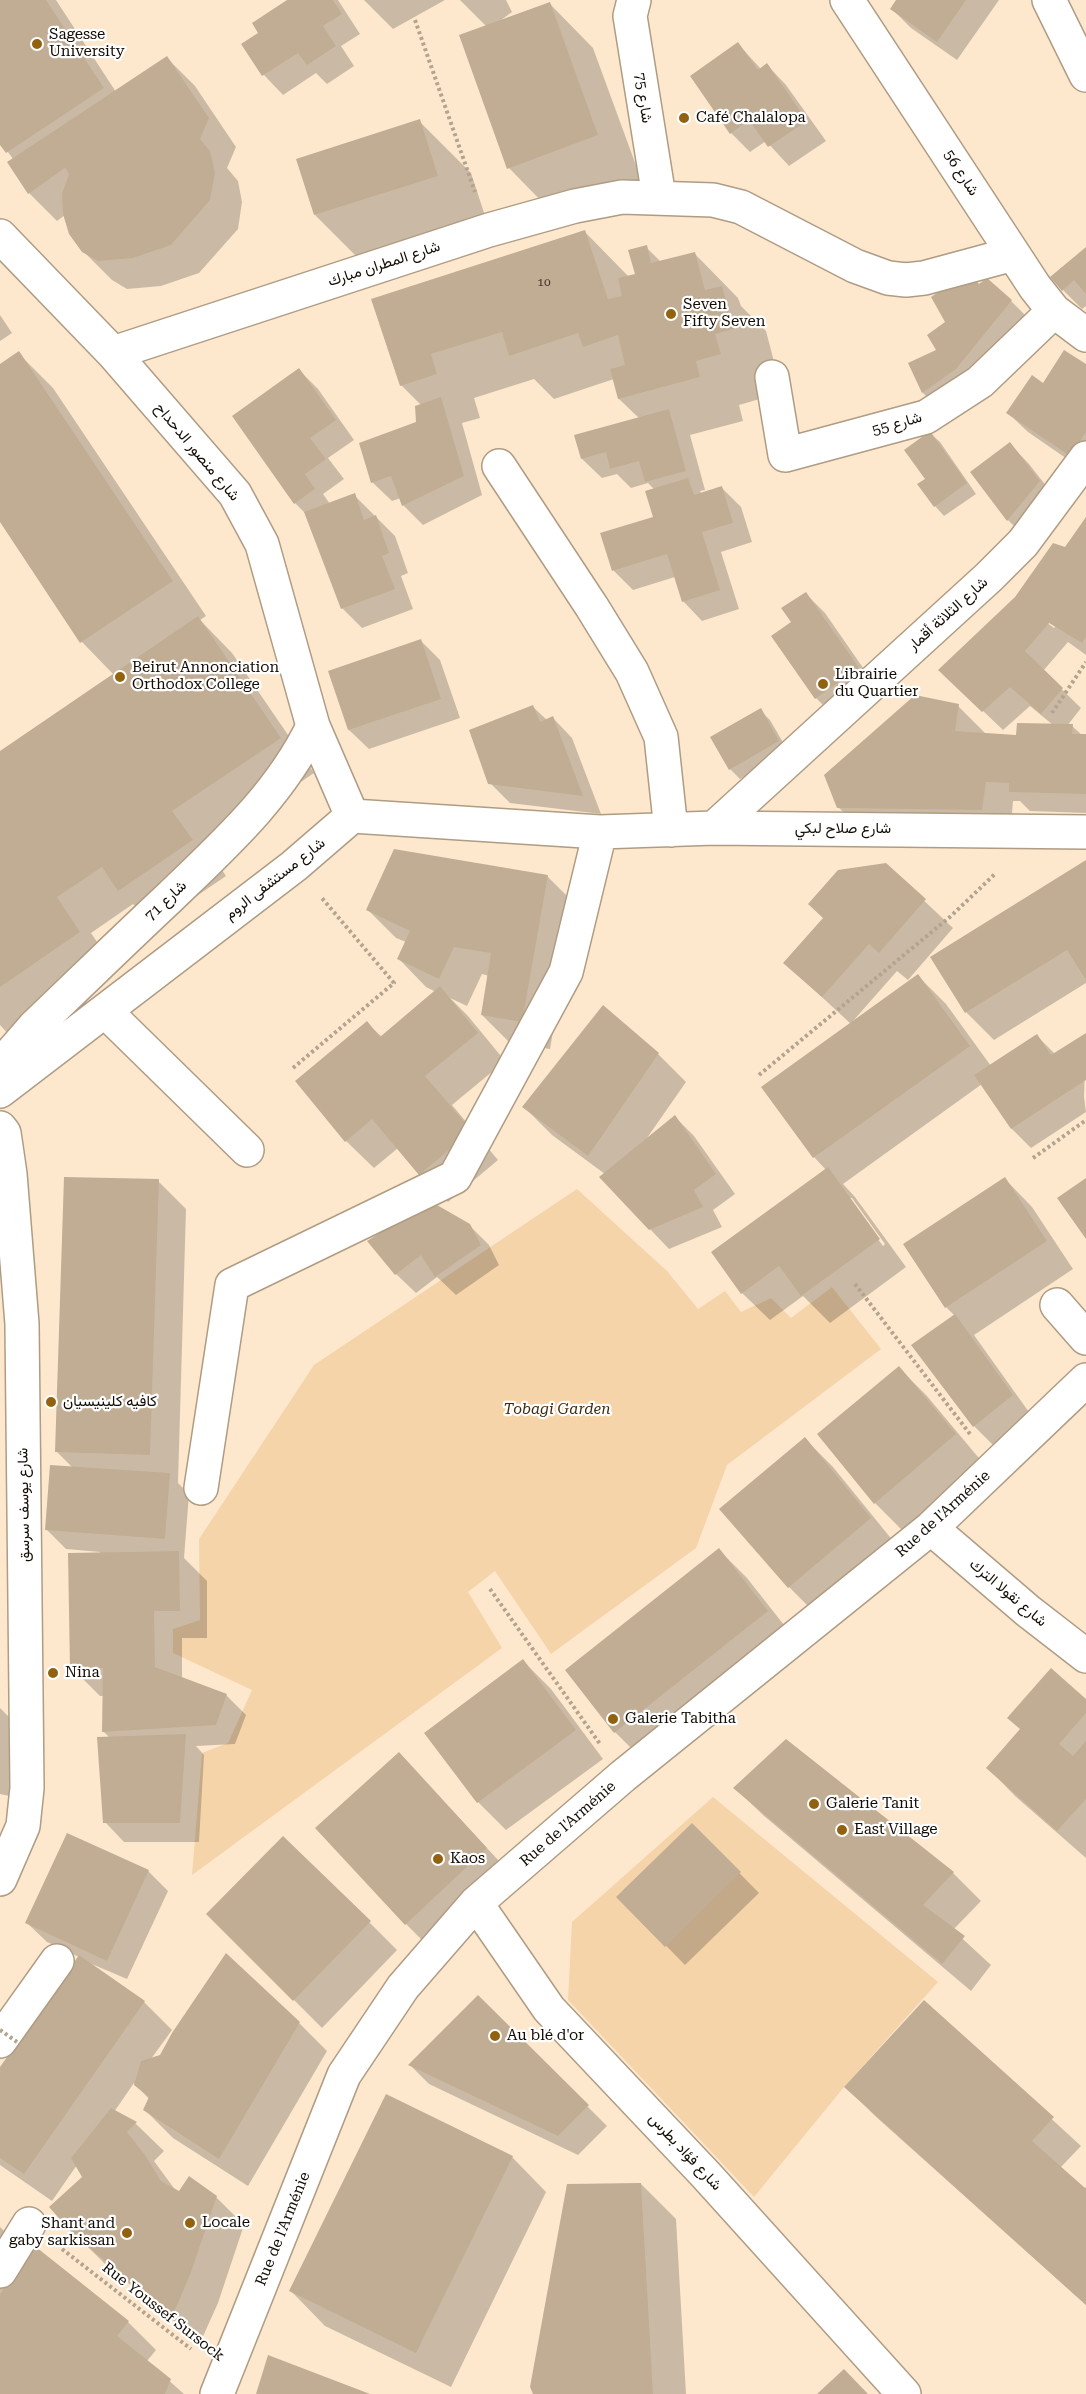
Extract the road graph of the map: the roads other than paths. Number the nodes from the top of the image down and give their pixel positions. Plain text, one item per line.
1 (634, 0) edge
2 (847, 0) edge
3 (1049, 0) edge
4 (1086, 75) edge
5 (659, 197) junction
6 (0, 236) edge
7 (1013, 254) junction
8 (1054, 311) junction
9 (1086, 335) edge
10 (113, 353) junction
11 (772, 377) dead end
12 (1086, 458) edge
13 (499, 466) dead end
14 (314, 726) junction
15 (352, 816) junction
16 (714, 828) junction
17 (671, 830) junction
18 (600, 832) junction
19 (1086, 832) edge
20 (105, 1011) junction
21 (0, 1061) edge
22 (0, 1091) edge
23 (0, 1128) edge
24 (247, 1150) dead end
25 (1057, 1305) dead end
26 (1086, 1338) edge
27 (1086, 1380) edge
28 (201, 1488) dead end
29 (931, 1528) junction
30 (1086, 1656) edge
31 (0, 1879) edge
32 (476, 1903) junction
33 (57, 1961) dead end
34 (9, 2042) edge
35 (29, 2224) road end
36 (0, 2271) edge
37 (221, 2384) edge
38 (904, 2394) edge

1 - 5 street, شارع 75
2 - 7 street, شارع 56
3 - 4 street
5 - 7 street, شارع المطران مبارك
5 - 10 street, شارع المطران مبارك
6 - 10 street, شارع منصور الدحداح
7 - 8 street, شارع 56
8 - 9 street, شارع 56
8 - 11 street, شارع 55
10 - 14 street, شارع منصور الدحداح
12 - 16 street, شارع الثلاثة أقمار
13 - 17 street
14 - 15 street, شارع منصور الدحداح
14 - 21 street, شارع 71
15 - 18 street
15 - 20 street, شارع مستشفى الروم
16 - 17 street, شارع صلاح لبكي
16 - 19 street, شارع صلاح لبكي
17 - 18 street, شارع صلاح لبكي
18 - 28 street
20 - 22 street, شارع مستشفى الروم
20 - 24 street
23 - 31 street, شارع يوسف سرسق
25 - 26 street
27 - 29 street, Rue de l'Arménie
29 - 30 street, شارع نقولا الترك
29 - 32 street, Rue de l'Arménie
32 - 37 street, Rue de l'Arménie
32 - 38 street, شارع فؤاد بطرس
33 - 34 street
35 - 36 street

